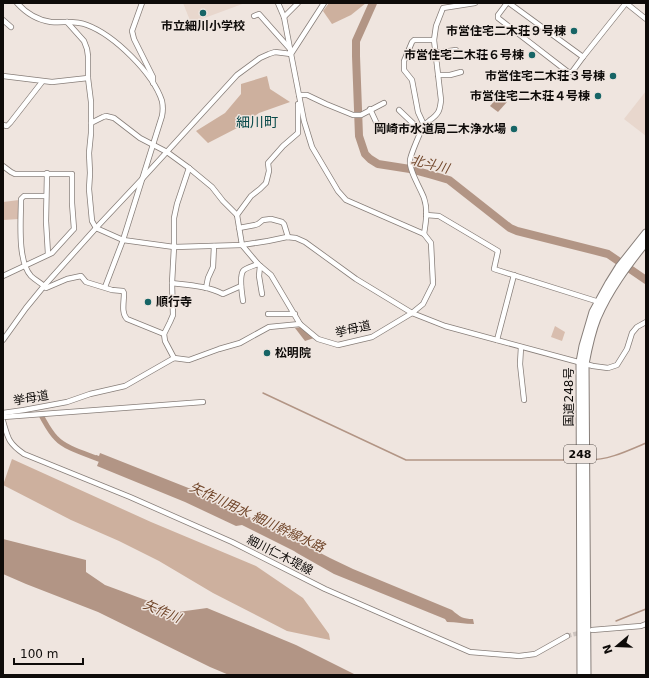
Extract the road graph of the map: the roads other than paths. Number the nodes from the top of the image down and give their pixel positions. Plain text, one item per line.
1 (16, 3) edge
2 (142, 3) edge
3 (278, 3) edge
4 (298, 3) edge
5 (324, 3) edge
6 (475, 3) edge
7 (508, 3) edge
8 (626, 3) edge
9 (254, 16) dead end
10 (284, 17) junction
11 (646, 18) edge
12 (3, 20) edge
13 (67, 22) junction
14 (11, 27) dead end
15 (434, 40) junction
16 (456, 50) dead end
17 (290, 52) junction
18 (436, 53) junction
19 (583, 57) junction
20 (461, 72) dead end
21 (438, 75) junction
22 (3, 76) edge
23 (88, 78) junction
24 (42, 82) junction
25 (153, 83) junction
26 (299, 94) junction
27 (384, 103) dead end
28 (370, 110) junction
29 (399, 110) dead end
30 (91, 123) junction
31 (377, 124) dead end
32 (3, 125) edge
33 (424, 125) junction
34 (421, 131) junction
35 (153, 145) junction
36 (166, 152) junction
37 (3, 167) edge
38 (189, 168) junction
39 (47, 173) junction
40 (142, 179) junction
41 (46, 196) junction
42 (237, 215) junction
43 (426, 215) junction
44 (96, 228) junction
45 (239, 228) junction
46 (646, 233) edge
47 (424, 234) junction
48 (288, 237) junction
49 (123, 240) junction
50 (646, 242) edge
51 (242, 245) junction
52 (214, 246) junction
53 (174, 247) junction
54 (48, 254) junction
55 (627, 261) junction
56 (26, 265) junction
57 (259, 265) junction
58 (622, 269) junction
59 (514, 275) junction
60 (3, 276) edge
61 (172, 283) junction
62 (44, 286) junction
63 (241, 286) junction
64 (104, 287) junction
65 (206, 288) junction
66 (262, 294) dead end
67 (243, 301) dead end
68 (599, 302) junction
69 (412, 313) junction
70 (268, 314) dead end
71 (295, 314) junction
72 (646, 322) edge
73 (300, 324) junction
74 (164, 334) junction
75 (3, 340) edge
76 (497, 340) junction
77 (521, 347) junction
78 (174, 358) junction
79 (582, 363) junction
80 (524, 400) dead end
81 (203, 402) dead end
82 (3, 413) edge
83 (3, 417) edge
84 (3, 421) edge
85 (646, 624) edge
86 (592, 630) dead end
87 (567, 636) tunnel mouth
88 (583, 649) junction
89 (581, 675) edge
90 (587, 675) edge

1 - 13 street
2 - 25 street
3 - 10 street
4 - 10 street
5 - 17 street
6 - 15 street
7 - 19 street
7 - 19 street
8 - 11 street
8 - 19 street
9 - 17 street
10 - 17 street
12 - 14 street
13 - 23 street
13 - 25 street
15 - 18 street
15 - 33 street
16 - 18 street
17 - 26 street
17 - 36 street
18 - 21 street
20 - 21 street
21 - 33 street
22 - 24 street
23 - 24 street
23 - 30 street
24 - 32 street
25 - 35 street
26 - 28 street
26 - 42 street
26 - 47 street
27 - 28 street
28 - 31 street
29 - 34 street
30 - 35 street
30 - 44 street
33 - 34 street
34 - 43 street
35 - 36 street
35 - 40 street
36 - 38 street
36 - 40 street
37 - 39 street
38 - 42 street
38 - 53 street
39 - 41 street
39 - 54 street
40 - 44 street
40 - 49 street
41 - 54 street
41 - 56 street
42 - 45 street
43 - 47 street
43 - 59 street
44 - 49 street
44 - 62 street
45 - 48 street
45 - 51 street
46 - 55 highway, 国道248号 / 248
47 - 69 street, 挙母道
48 - 51 street
48 - 69 street
49 - 53 street
49 - 64 street
50 - 55 highway, 国道248号 / 248
51 - 52 street
51 - 57 street
52 - 53 street
52 - 65 street
53 - 61 street
54 - 56 street
55 - 58 highway, 国道248号 / 248
56 - 60 street
56 - 62 street
57 - 63 street
57 - 66 street
57 - 71 street
58 - 68 highway, 国道248号 / 248
58 - 79 highway, 国道248号 / 248
59 - 68 street
59 - 76 street
61 - 65 street
61 - 74 street
62 - 64 street
62 - 75 street
63 - 65 street
63 - 67 street
64 - 74 street
68 - 79 highway, 国道248号 / 248
69 - 73 street, 挙母道
69 - 76 street
70 - 71 street
71 - 73 street
72 - 79 street
73 - 78 street
74 - 78 street
76 - 77 street
77 - 79 street
77 - 80 street
78 - 82 street, 挙母道
79 - 88 highway, 国道248号 / 248
81 - 83 street
84 - 87 street, 細川仁木堤線
85 - 86 street
88 - 89 highway, 国道248号 / 248
88 - 90 highway, 国道248号 / 248

